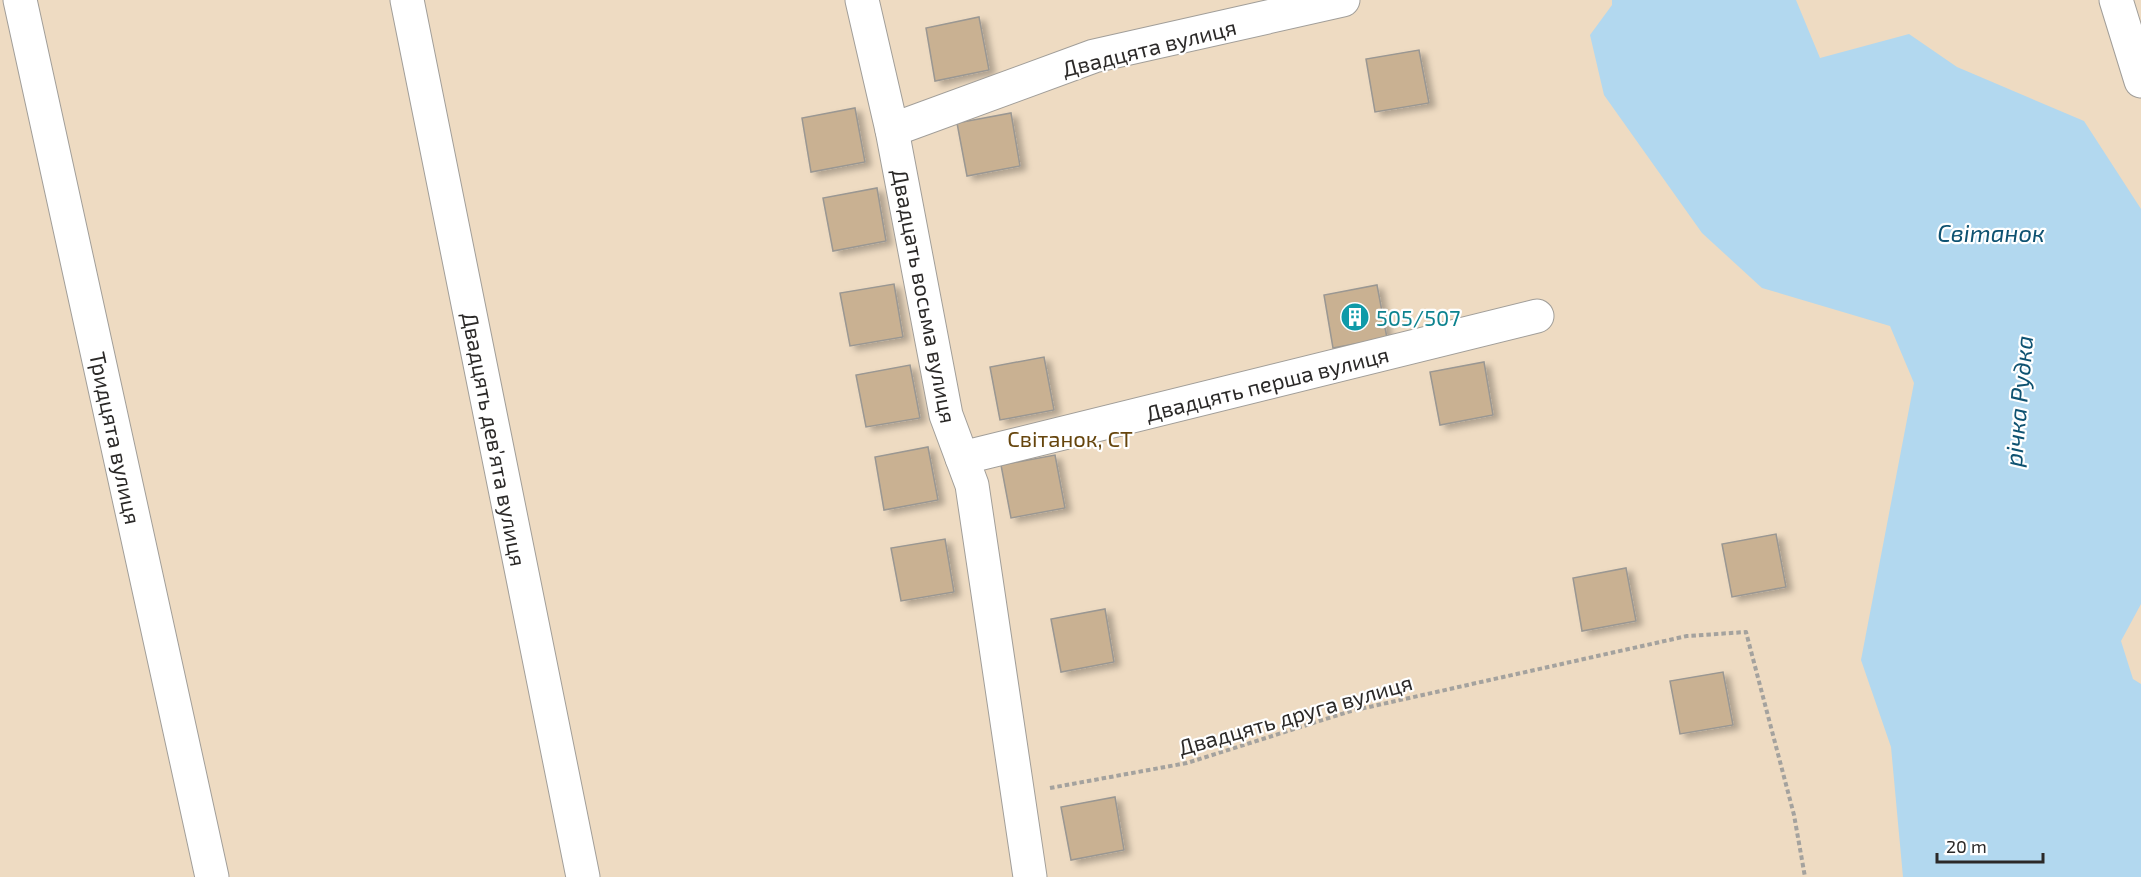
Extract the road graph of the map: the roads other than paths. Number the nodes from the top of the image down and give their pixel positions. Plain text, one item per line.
1 (20, 0) edge
2 (407, 0) edge
3 (862, 0) edge
4 (1343, 0) edge
5 (2116, 0) edge
6 (2141, 81) edge
7 (892, 130) junction
8 (1537, 316) dead end
9 (962, 458) junction
10 (212, 877) edge
11 (583, 877) edge
12 (1030, 877) edge

1 - 10 street, Тридцята вулиця
2 - 11 street, Двадцять дев’ята вулиця
3 - 7 street, Двадцать восьма вулиця
4 - 7 street, Двадцята вулиця
5 - 6 street
7 - 9 street, Двадцать восьма вулиця
8 - 9 street, Двадцять перша вулиця
9 - 12 street, Двадцать восьма вулиця

